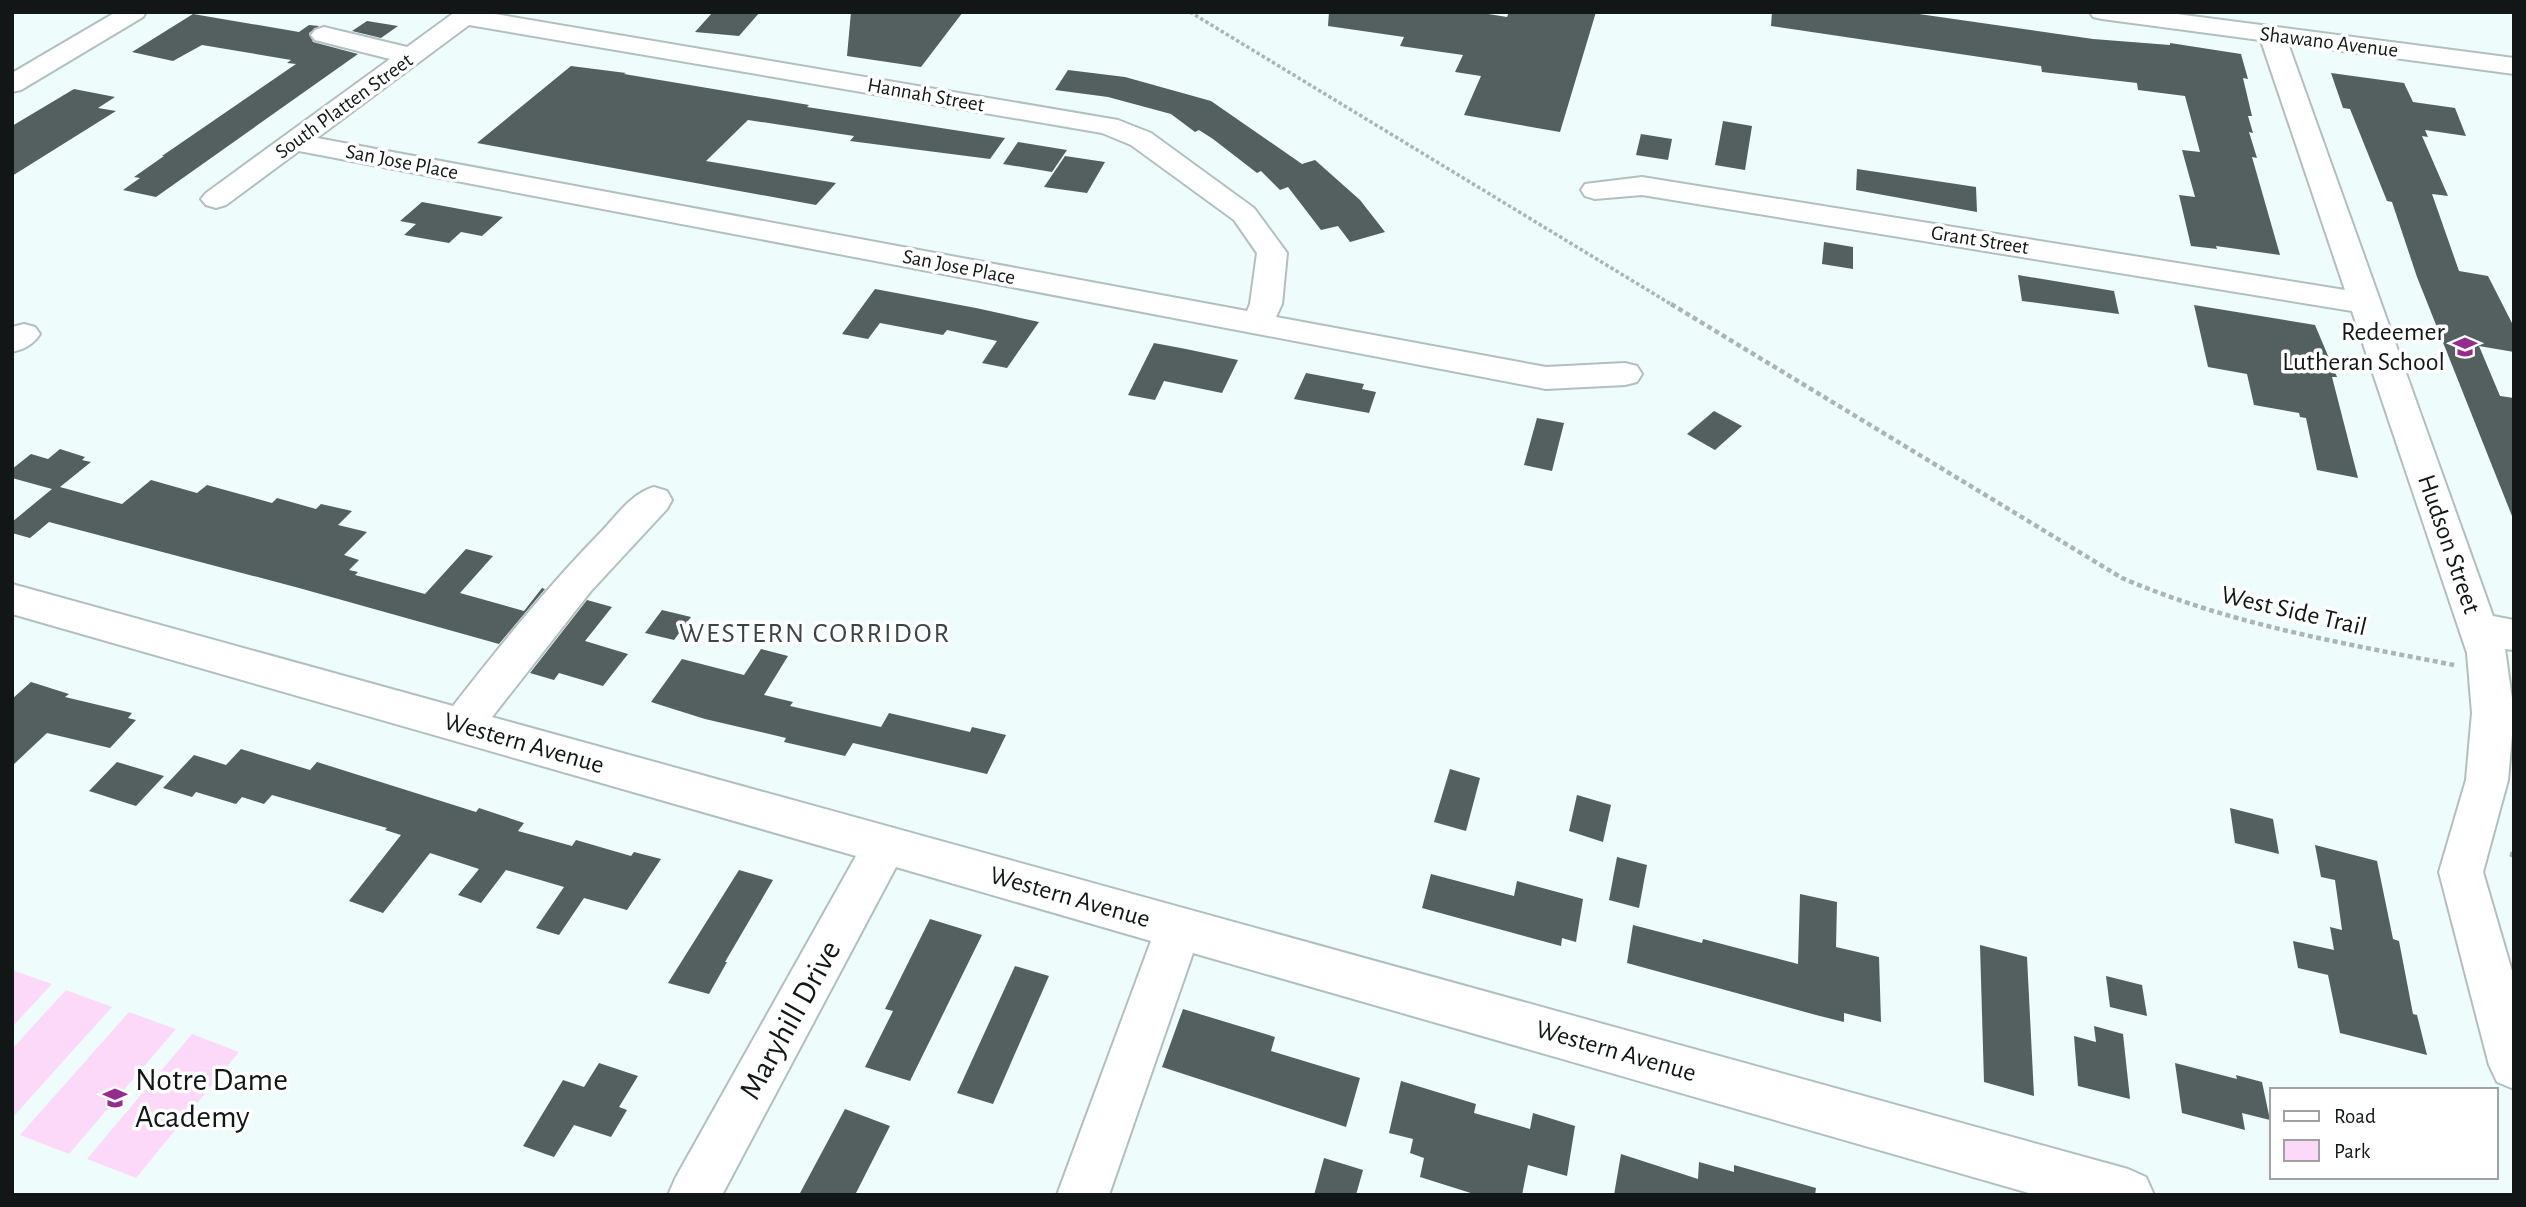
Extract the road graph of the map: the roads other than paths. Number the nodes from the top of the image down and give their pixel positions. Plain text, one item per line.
1 (134, 12) edge
2 (2102, 12) edge
3 (468, 15) edge
4 (2272, 35) junction
5 (313, 40) dead end
6 (412, 56) junction
7 (2514, 66) edge
8 (12, 84) edge
9 (295, 142) junction
10 (1595, 190) dead end
11 (216, 199) dead end
12 (2364, 303) junction
13 (1257, 324) junction
14 (1625, 374) dead end
15 (654, 500) dead end
16 (12, 599) edge
17 (2496, 631) edge
18 (463, 725) junction
19 (885, 845) junction
20 (1180, 928) junction
21 (2503, 989) edge
22 (2514, 1065) edge
23 (694, 1195) edge
24 (1083, 1195) edge
25 (2128, 1195) edge

1 - 8 street
2 - 4 street, Shawano Avenue
3 - 6 street, South Platten Street
3 - 13 street, Hannah Street
4 - 7 street, Shawano Avenue
4 - 12 street, Hudson Street
5 - 6 street
6 - 9 street, South Platten Street
9 - 11 street, South Platten Street
9 - 13 street, San Jose Place
10 - 12 street, Grant Street
12 - 17 street, Hudson Street
13 - 14 street, San Jose Place
15 - 18 street
16 - 18 street, Western Avenue
17 - 21 street, Hudson Street
18 - 19 street, Western Avenue
19 - 20 street, Western Avenue
19 - 23 street, Maryhill Drive
20 - 24 street
20 - 25 street, Western Avenue
21 - 22 street, Hudson Street

